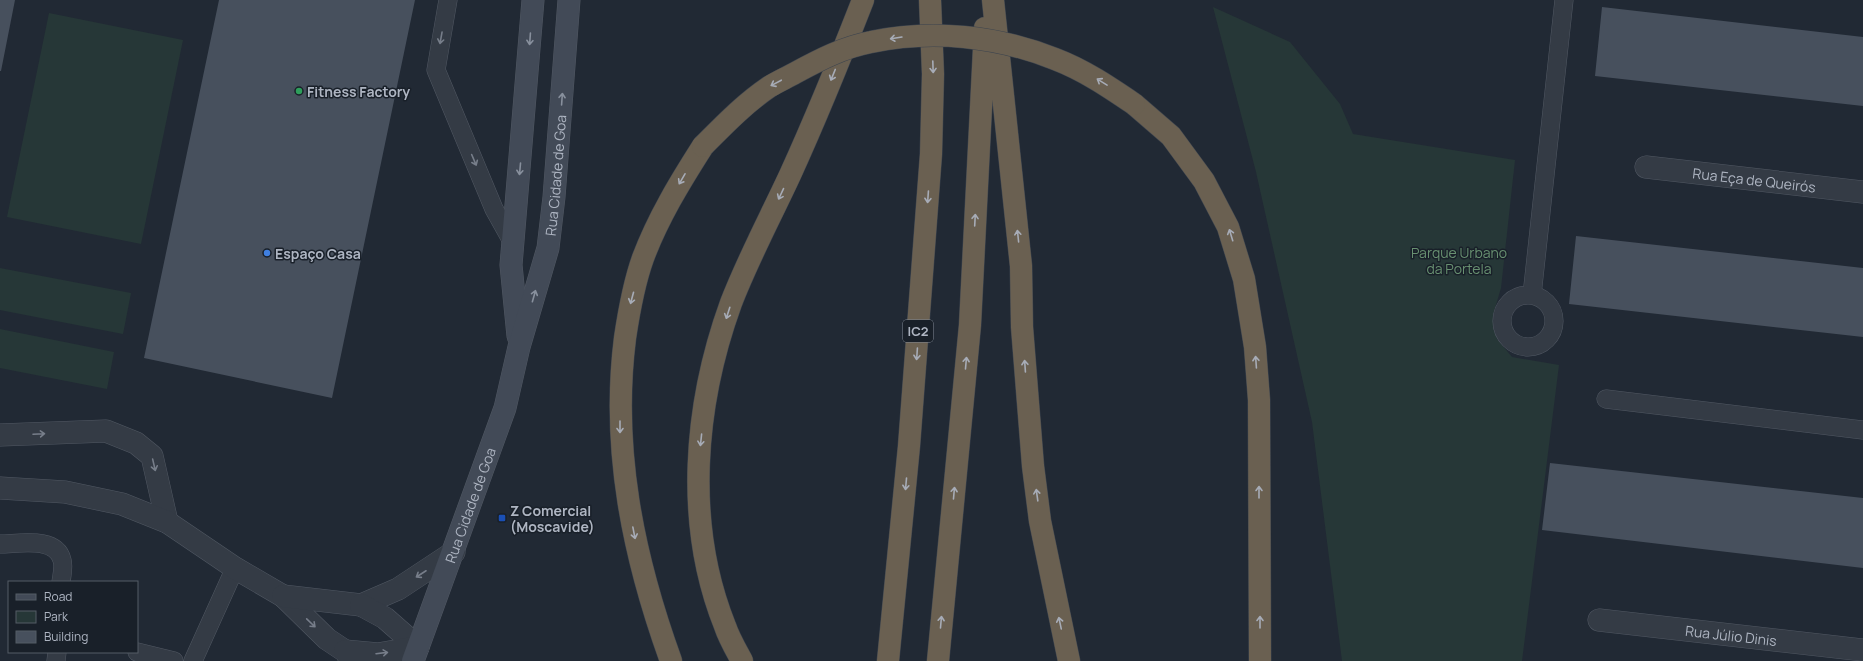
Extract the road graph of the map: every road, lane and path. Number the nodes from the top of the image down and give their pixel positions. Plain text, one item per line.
1 (448, 0) edge
2 (533, 0) edge
3 (569, 0) edge
4 (863, 0) edge
5 (930, 0) edge
6 (986, 0) edge
7 (993, 0) edge
8 (1564, 0) edge
9 (1646, 167) dead end
10 (1863, 192) edge
11 (513, 243) junction
12 (1532, 295) dead end
13 (519, 347) junction
14 (1606, 399) dead end
15 (1863, 430) edge
16 (0, 435) edge
17 (0, 488) edge
18 (167, 522) junction
19 (0, 544) edge
20 (454, 552) junction
21 (235, 568) junction
22 (61, 581) edge
23 (283, 596) junction
24 (361, 605) junction
25 (1599, 620) dead end
26 (1863, 650) edge
27 (138, 652) edge
28 (415, 654) edge
29 (349, 656) edge
30 (174, 661) edge
31 (193, 661) edge
32 (671, 661) edge
33 (742, 661) edge
34 (888, 661) edge
35 (938, 661) edge
36 (1068, 661) edge
37 (1260, 661) edge

1 -> 11 lane
2 -> 11 street, Rua Cidade de Goa
13 -> 3 street, Rua Cidade de Goa
4 -> 33 highway
5 -> 34 highway, IC2
35 -> 6 highway
36 -> 7 highway
8 - 12 lane
9 - 10 street, Rua Eça de Queirós
11 - 13 street, Rua Cidade de Goa
13 - 20 street, Rua Cidade de Goa
14 - 15 lane
16 -> 18 street
17 - 18 street
18 - 21 street
19 - 22 lane
20 -> 24 street
20 - 28 street, Rua Cidade de Goa
21 - 23 street
21 - 31 lane
23 - 24 street
23 -> 29 street
24 - 28 street
25 - 26 street, Rua Júlio Dinis
27 - 30 lane
29 -> 28 street
37 -> 32 highway, bridge

